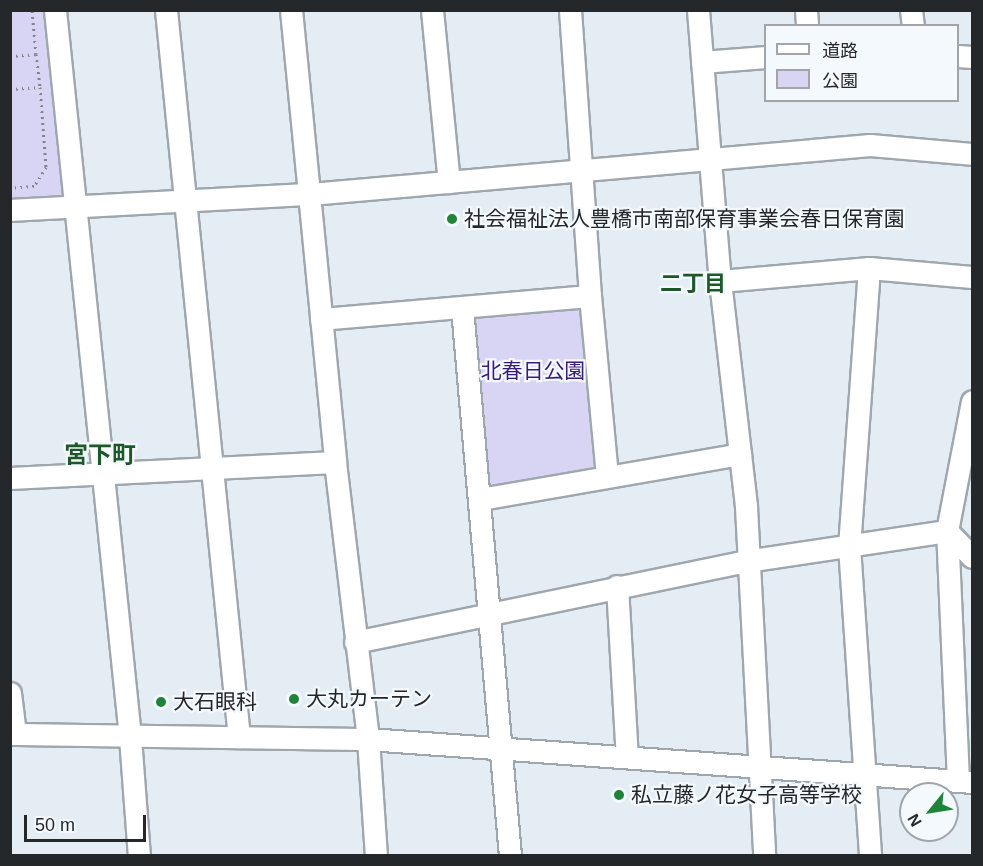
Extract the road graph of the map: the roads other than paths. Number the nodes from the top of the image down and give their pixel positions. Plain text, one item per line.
1 (55, 10) edge
2 (166, 10) edge
3 (291, 10) edge
4 (432, 10) edge
5 (570, 10) edge
6 (698, 10) edge
7 (764, 57) edge
8 (702, 62) junction
9 (972, 154) edge
10 (711, 159) junction
11 (581, 171) junction
12 (449, 182) junction
13 (310, 194) junction
14 (184, 200) junction
15 (76, 206) junction
16 (10, 210) edge
17 (869, 268) junction
18 (972, 277) edge
19 (720, 281) junction
20 (590, 296) junction
21 (462, 308) junction
22 (321, 320) junction
23 (972, 401) edge
24 (740, 454) junction
25 (335, 462) junction
26 (212, 468) junction
27 (104, 474) junction
28 (607, 476) junction
29 (10, 478) edge
30 (480, 499) junction
31 (947, 531) junction
32 (849, 546) junction
33 (972, 557) edge
34 (746, 561) junction
35 (617, 586) junction
36 (490, 613) junction
37 (355, 642) junction
38 (10, 693) edge
39 (13, 734) edge
40 (130, 736) junction
41 (239, 737) junction
42 (368, 739) junction
43 (502, 749) junction
44 (627, 758) junction
45 (760, 767) junction
46 (863, 775) junction
47 (965, 781) edge
48 (139, 855) edge
49 (376, 855) edge
50 (510, 855) edge
51 (765, 855) edge
52 (870, 855) edge

1 - 15 street
2 - 14 street
3 - 13 street
4 - 12 street
5 - 11 street
6 - 8 street
7 - 8 street
8 - 10 street
9 - 10 street
10 - 11 street
10 - 19 street
11 - 12 street
11 - 20 street
12 - 13 street
13 - 14 street
13 - 22 street
14 - 15 street
14 - 26 street
15 - 16 street
15 - 27 street
17 - 18 street
17 - 19 street
17 - 32 street
19 - 24 street
20 - 21 street
20 - 28 street
21 - 22 street
21 - 30 street
22 - 25 street
23 - 31 street
24 - 28 street
24 - 34 street
25 - 26 street
25 - 37 street
26 - 27 street
26 - 41 street
27 - 29 street
27 - 40 street
28 - 30 street
30 - 36 street
31 - 32 street
31 - 33 street
31 - 47 street
32 - 34 street
32 - 46 street
34 - 35 street
34 - 45 street
35 - 36 street
35 - 44 street
36 - 37 street
36 - 43 street
37 - 42 street
38 - 39 street
39 - 40 street
40 - 41 street
40 - 48 street
41 - 42 street
42 - 43 street
42 - 49 street
43 - 44 street
43 - 50 street
44 - 45 street
45 - 46 street
45 - 51 street
46 - 47 street
46 - 52 street

